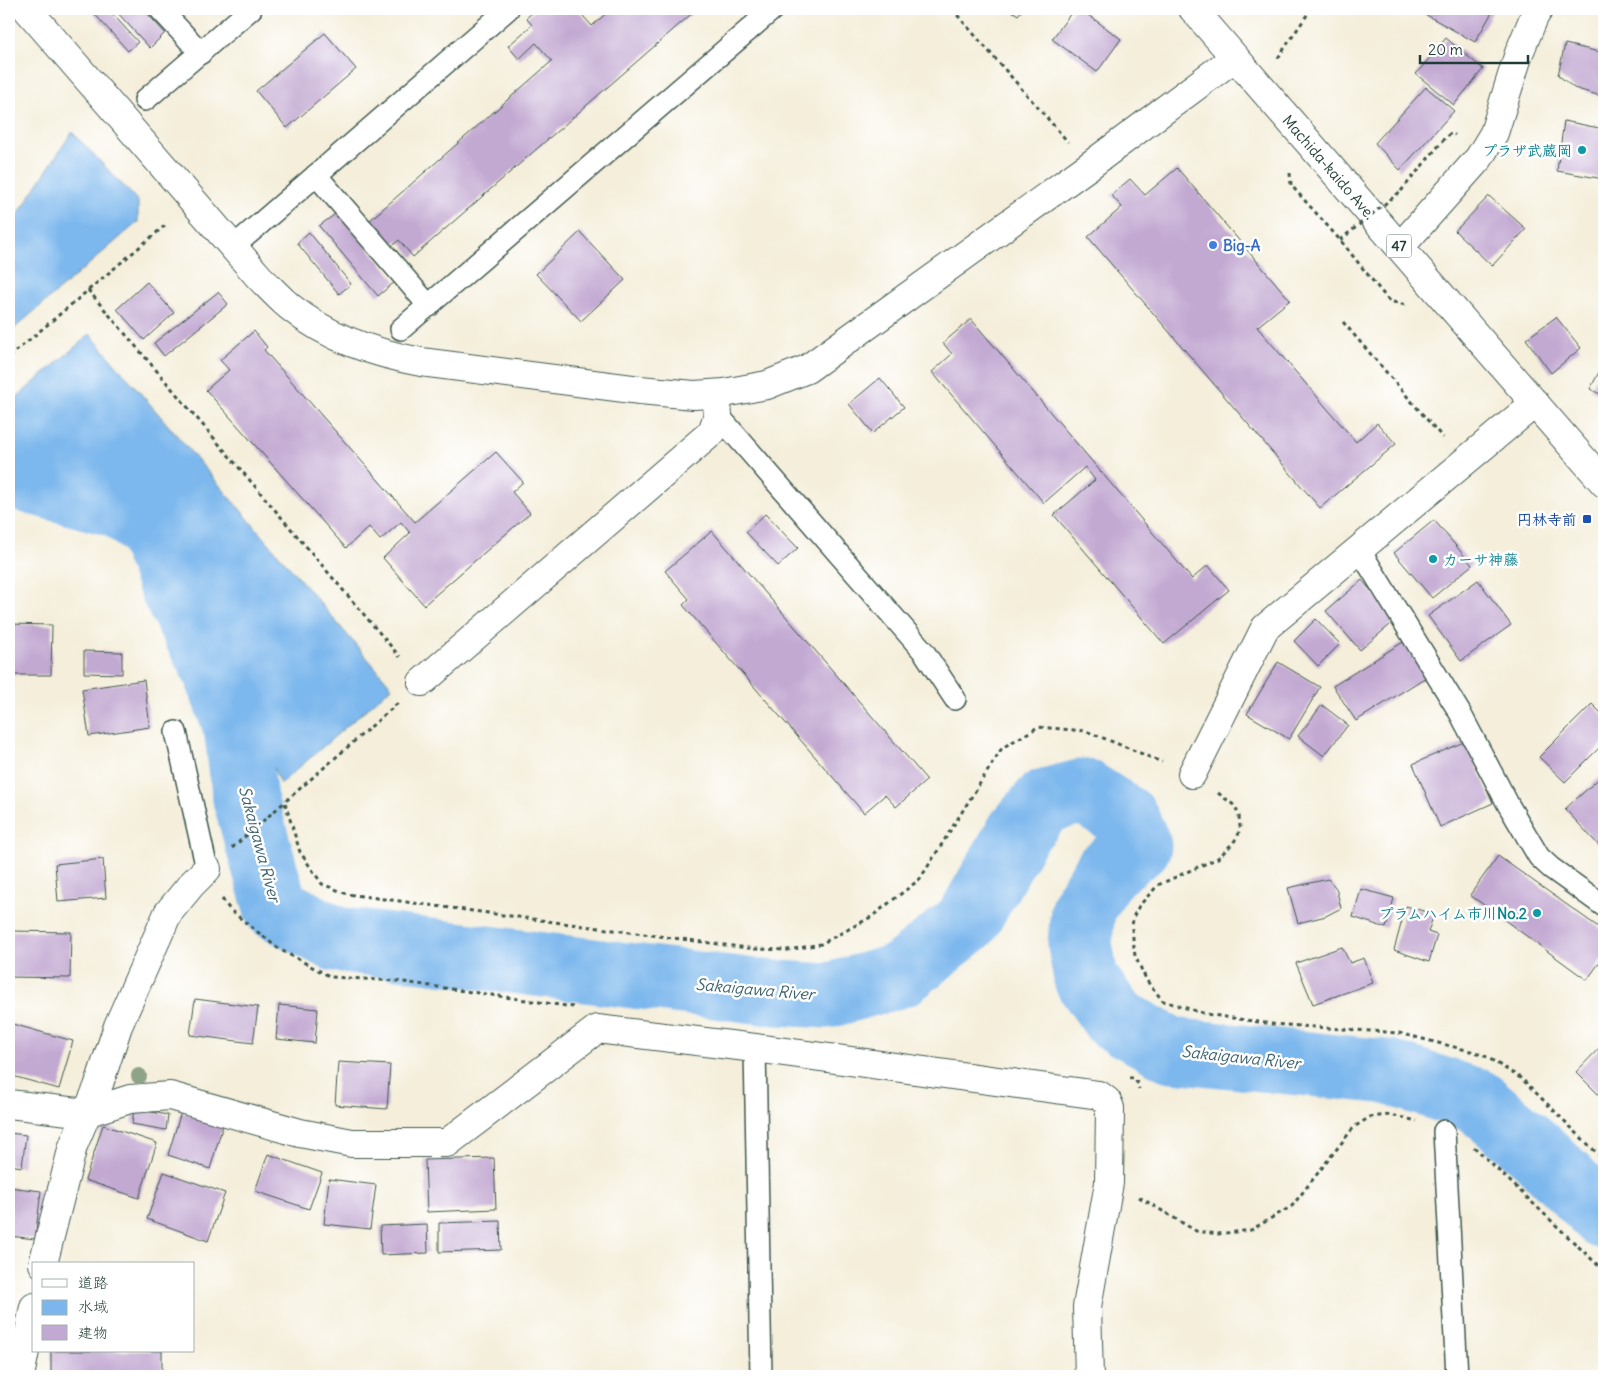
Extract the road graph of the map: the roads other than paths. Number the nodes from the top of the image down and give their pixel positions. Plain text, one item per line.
1 (27, 9) edge
2 (160, 9) edge
3 (251, 9) edge
4 (508, 9) edge
5 (773, 9) edge
6 (1193, 9) edge
7 (1539, 9) edge
8 (201, 52) junction
9 (1234, 58) junction
10 (145, 100) dead end
11 (316, 175) junction
12 (233, 247) junction
13 (1400, 247) junction
14 (428, 306) junction
15 (401, 329) dead end
16 (1535, 403) junction
17 (716, 404) junction
18 (1604, 483) edge
19 (1360, 549) junction
20 (422, 682) road end
21 (955, 699) dead end
22 (176, 732) dead end
23 (1192, 774) road end
24 (216, 861) joint
25 (1604, 906) edge
26 (755, 1048) junction
27 (9, 1104) edge
28 (86, 1113) junction
29 (1444, 1131) road end
30 (44, 1262) edge
31 (32, 1317) edge
32 (20, 1376) edge
33 (761, 1376) edge
34 (1089, 1376) edge
35 (1457, 1376) edge

1 - 12 street
2 - 8 lane
3 - 8 lane
4 - 11 lane
5 - 14 lane
6 - 9 street, Machida-kaido Ave. / 47
7 - 13 street
8 - 10 lane
9 - 13 street, Machida-kaido Ave. / 47
9 - 17 street
11 - 12 lane
11 - 14 lane
12 - 17 street
13 - 16 street, Machida-kaido Ave. / 47
14 - 15 lane
16 - 18 street, Machida-kaido Ave. / 47
16 - 19 street
17 - 20 street
17 - 21 lane
19 - 23 street
19 - 25 lane
22 - 24 lane
24 - 28 street
26 - 28 street
26 - 33 lane
26 - 34 street
27 - 28 street
28 - 30 street
29 - 35 lane
31 - 32 street

